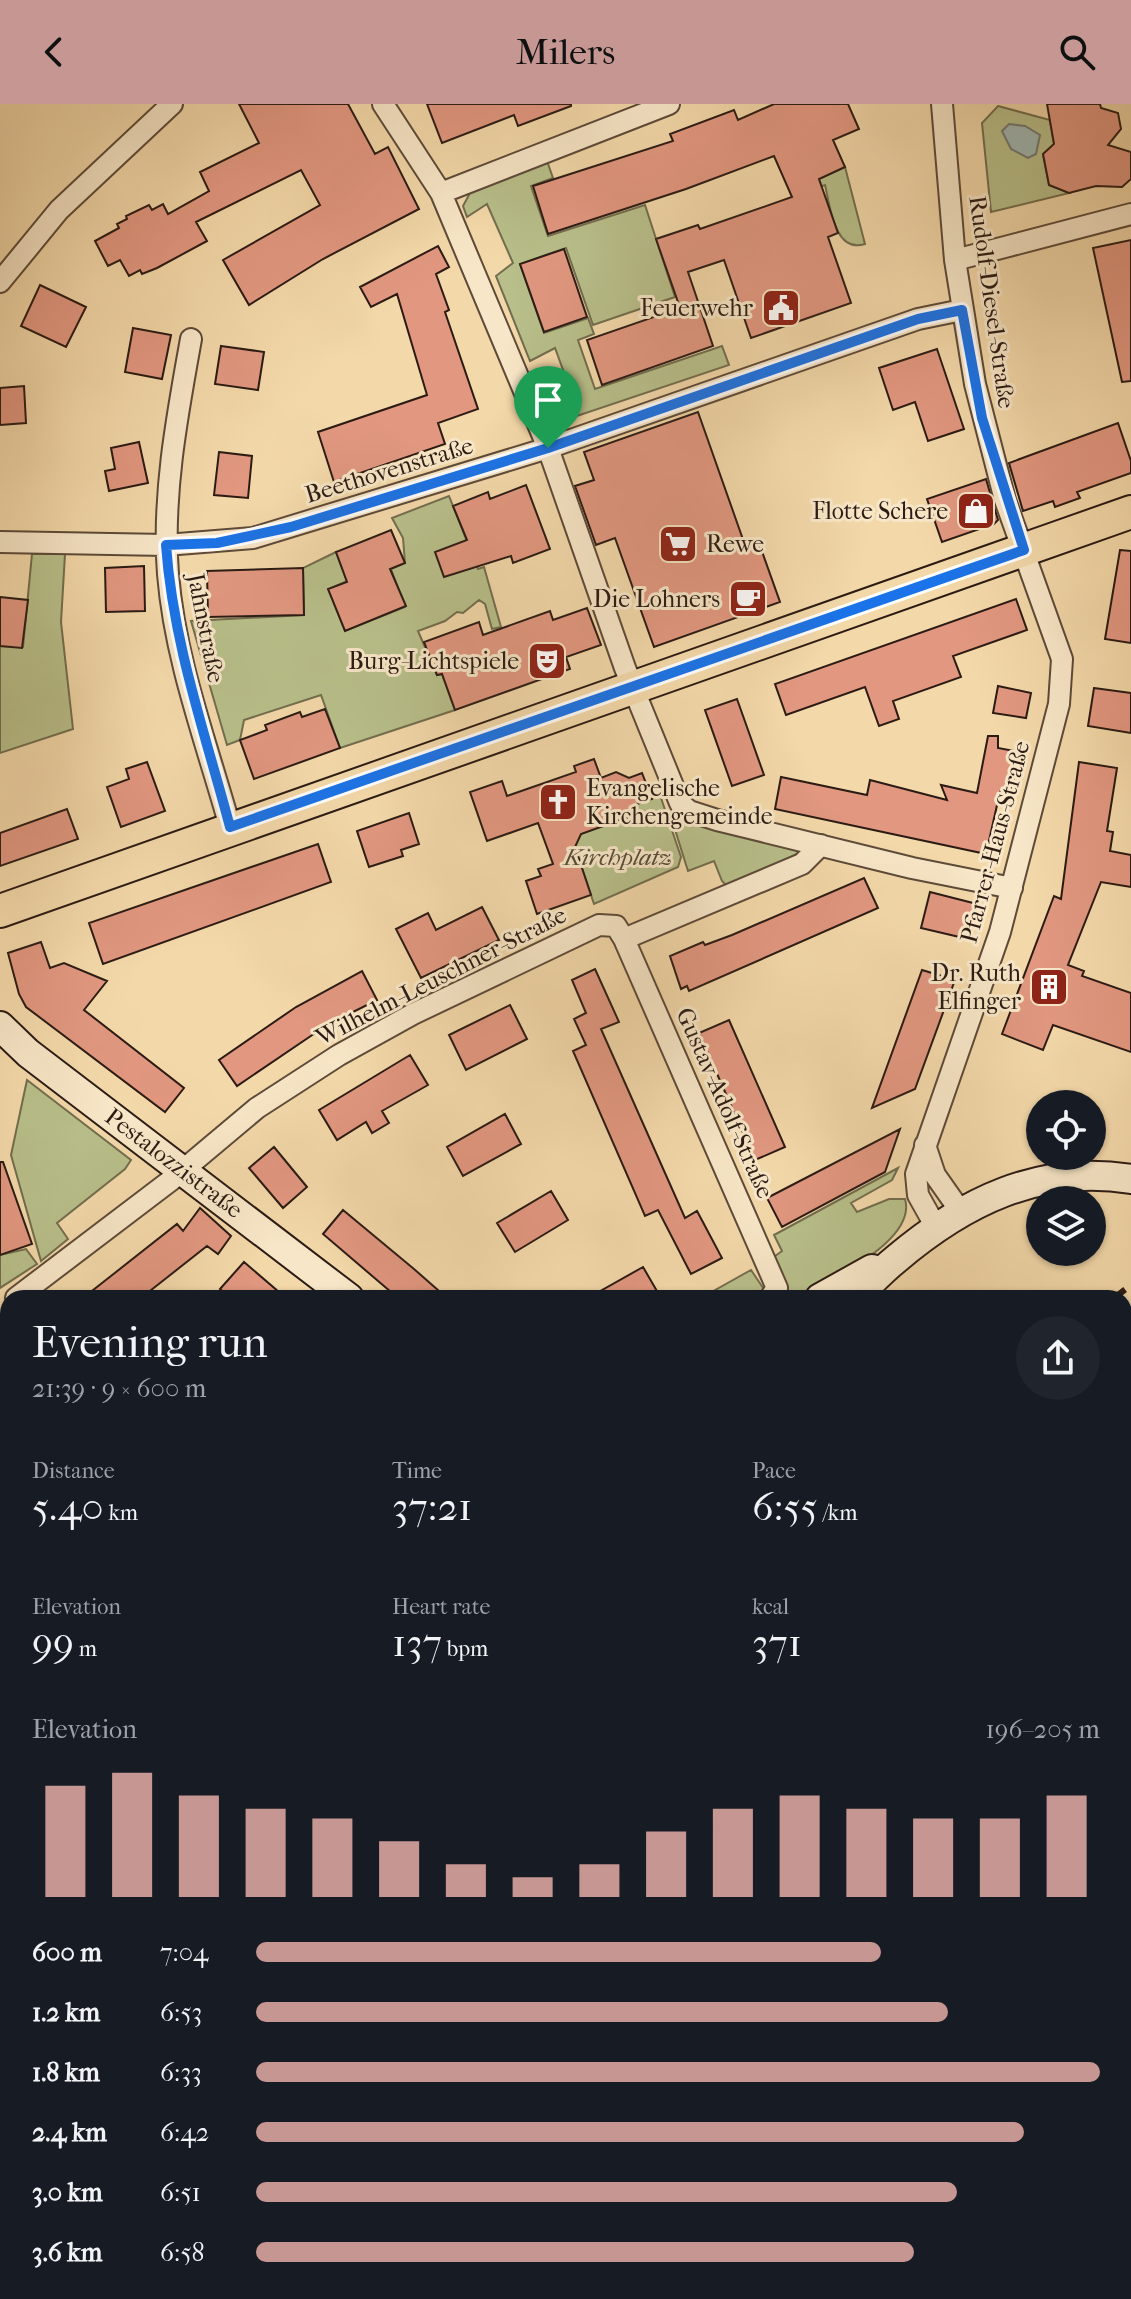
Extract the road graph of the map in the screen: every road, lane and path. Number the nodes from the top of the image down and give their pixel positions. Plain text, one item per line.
1 (172, 104) edge
2 (383, 104) edge
3 (669, 104) edge
4 (942, 104) edge
5 (441, 193) junction
6 (1131, 214) edge
7 (955, 260) junction
8 (0, 282) edge
9 (962, 310) junction
10 (191, 339) dead end
11 (548, 448) junction
12 (1131, 512) edge
13 (0, 542) edge
14 (166, 545) junction
15 (1024, 550) junction
16 (632, 687) junction
17 (230, 827) junction
18 (821, 845) junction
19 (1012, 888) junction
20 (0, 911) edge
21 (624, 939) junction
22 (0, 1026) edge
23 (925, 1145) junction
24 (182, 1170) junction
25 (1131, 1179) edge
26 (961, 1212) junction
27 (937, 1229) junction
28 (895, 1260) junction
29 (26, 1290) edge
30 (339, 1290) edge
31 (772, 1290) edge
32 (836, 1290) edge
33 (863, 1290) edge

1 - 8 street
2 - 5 street
3 - 5 street
4 - 7 street, Rudolf-Diesel-Straße
5 - 11 street
6 - 7 street
7 - 9 street, Rudolf-Diesel-Straße
9 - 11 street, Beethovenstraße
9 - 15 street, Rudolf-Diesel-Straße
10 - 14 street, Jahnstraße
11 - 14 street, Beethovenstraße
11 - 16 street
12 - 15 main road
13 - 14 street, Beethovenstraße
14 - 17 street, Jahnstraße
15 - 16 main road
15 - 19 street, Pfarrer-Haus-Straße
16 - 17 main road
16 - 18 street
17 - 20 main road
18 - 19 street
18 - 21 street
19 - 23 street, Pfarrer-Haus-Straße
21 - 24 street, Wilhelm-Leuschner-Straße
21 - 31 street, Gustav-Adolf-Straße
22 - 24 main road, Pestalozzistraße
23 - 26 street
23 - 27 street, Pfarrer-Haus-Straße
24 - 29 street
24 - 30 main road, Pestalozzistraße
25 - 26 main road
26 - 27 main road
27 - 28 main road
28 - 32 main road
28 - 33 main road

